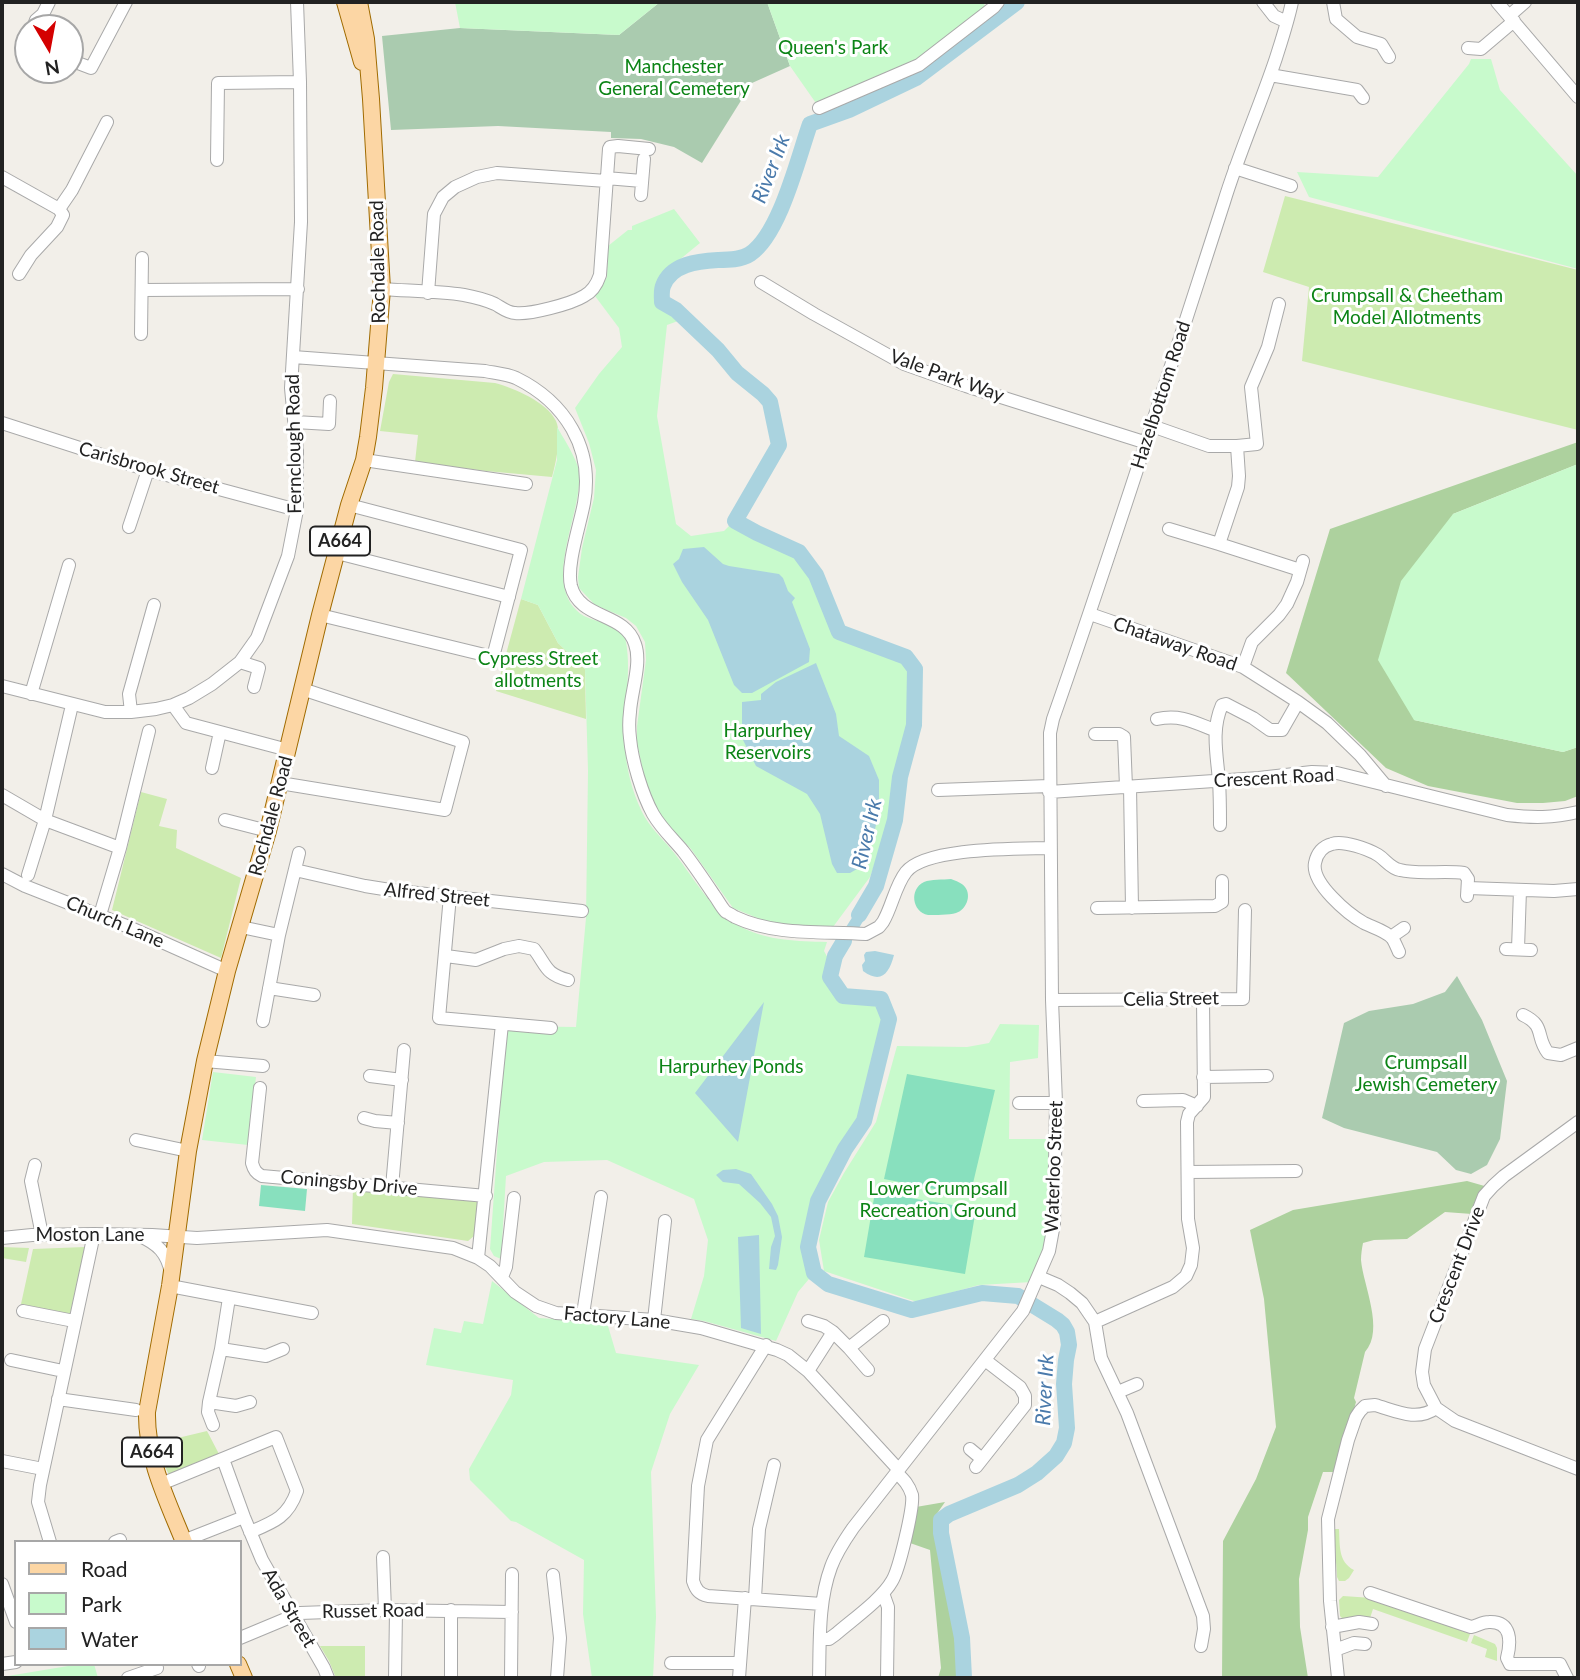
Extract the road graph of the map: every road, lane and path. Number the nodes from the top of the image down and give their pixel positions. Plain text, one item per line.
1 (126, 2) edge
2 (297, 2) edge
3 (345, 2) edge
4 (359, 2) edge
5 (1263, 2) edge
6 (1292, 2) edge
7 (1333, 2) edge
8 (1497, 2) edge
9 (1525, 2) edge
10 (994, 4) edge
11 (1512, 18) junction
12 (1287, 22) junction
13 (1468, 48) dead end
14 (1389, 57) dead end
15 (84, 65) edge
16 (1270, 75) junction
17 (300, 82) junction
18 (370, 84) junction
19 (1578, 97) edge
20 (1363, 98) dead end
21 (819, 108) dead end
22 (107, 122) dead end
23 (217, 160) dead end
24 (1234, 168) junction
25 (2, 177) edge
26 (606, 179) junction
27 (642, 180) junction
28 (1291, 187) dead end
29 (640, 195) dead end
30 (61, 212) junction
31 (142, 257) dead end
32 (19, 274) dead end
33 (761, 282) dead end
34 (298, 289) junction
35 (382, 289) junction
36 (142, 290) junction
37 (428, 293) junction
38 (1279, 304) dead end
39 (141, 334) dead end
40 (293, 356) junction
41 (376, 362) junction
42 (330, 401) dead end
43 (295, 422) junction
44 (2, 423) edge
45 (1152, 426) junction
46 (1147, 443) junction
47 (1237, 446) junction
48 (364, 460) junction
49 (148, 470) junction
50 (526, 484) dead end
51 (349, 505) junction
52 (297, 510) junction
53 (129, 527) dead end
54 (1169, 529) dead end
55 (1219, 544) junction
56 (338, 553) junction
57 (69, 565) dead end
58 (509, 597) junction
59 (154, 605) dead end
60 (1090, 614) junction
61 (320, 615) junction
62 (240, 662) junction
63 (1243, 667) junction
64 (254, 687) dead end
65 (302, 689) junction
66 (3, 690) edge
67 (30, 694) junction
68 (1298, 702) junction
69 (72, 705) junction
70 (173, 705) junction
71 (131, 712) junction
72 (1157, 719) dead end
73 (1214, 730) junction
74 (149, 732) dead end
75 (220, 732) junction
76 (1095, 734) dead end
77 (288, 750) junction
78 (212, 768) dead end
79 (1219, 781) junction
80 (280, 783) junction
81 (1128, 786) junction
82 (1385, 786) junction
83 (1049, 789) junction
84 (938, 790) dead end
85 (2, 795) edge
86 (1578, 812) edge
87 (45, 820) junction
88 (225, 820) dead end
89 (1220, 825) dead end
90 (268, 831) junction
91 (120, 848) junction
92 (1050, 848) junction
93 (299, 853) dead end
94 (295, 870) junction
95 (2, 874) edge
96 (28, 875) dead end
97 (1222, 881) dead end
98 (1578, 889) edge
99 (1520, 890) junction
100 (450, 896) junction
101 (1097, 908) dead end
102 (1132, 908) junction
103 (1245, 910) dead end
104 (582, 911) dead end
105 (100, 915) junction
106 (241, 927) junction
107 (1404, 928) dead end
108 (279, 935) junction
109 (1391, 937) junction
110 (1518, 949) dead end
111 (1399, 952) dead end
112 (446, 956) junction
113 (227, 971) junction
114 (568, 980) dead end
115 (269, 988) junction
116 (314, 995) dead end
117 (1203, 999) junction
118 (1052, 1000) junction
119 (1523, 1014) dead end
120 (1547, 1014) dead end
121 (263, 1021) dead end
122 (502, 1024) junction
123 (551, 1028) dead end
124 (1540, 1029) junction
125 (1578, 1048) edge
126 (404, 1049) dead end
127 (205, 1061) junction
128 (262, 1066) dead end
129 (370, 1076) dead end
130 (1267, 1076) dead end
131 (1203, 1077) junction
132 (402, 1080) junction
133 (260, 1088) dead end
134 (1143, 1101) dead end
135 (1019, 1103) dead end
136 (1056, 1103) junction
137 (1197, 1106) junction
138 (364, 1118) dead end
139 (1578, 1122) edge
140 (398, 1123) junction
141 (136, 1140) dead end
142 (188, 1151) junction
143 (35, 1165) dead end
144 (1296, 1171) dead end
145 (1188, 1172) junction
146 (392, 1187) junction
147 (486, 1196) junction
148 (601, 1197) dead end
149 (514, 1198) dead end
150 (665, 1221) dead end
151 (93, 1234) junction
152 (135, 1234) junction
153 (42, 1235) junction
154 (177, 1237) junction
155 (2, 1238) edge
156 (478, 1258) junction
157 (502, 1277) junction
158 (1039, 1277) junction
159 (171, 1283) junction
160 (229, 1298) junction
161 (23, 1311) dead end
162 (312, 1313) dead end
163 (583, 1314) junction
164 (654, 1320) junction
165 (74, 1321) junction
166 (808, 1321) dead end
167 (883, 1321) dead end
168 (1095, 1322) junction
169 (833, 1332) junction
170 (766, 1345) junction
171 (849, 1348) junction
172 (221, 1349) junction
173 (284, 1349) dead end
174 (11, 1360) dead end
175 (985, 1360) junction
176 (808, 1370) junction
177 (868, 1370) dead end
178 (64, 1371) junction
179 (1137, 1384) dead end
180 (1118, 1392) junction
181 (58, 1399) junction
182 (209, 1402) junction
183 (250, 1402) dead end
184 (1436, 1408) junction
185 (136, 1410) dead end
186 (214, 1425) dead end
187 (970, 1449) dead end
188 (223, 1459) junction
189 (2, 1461) edge
190 (774, 1465) dead end
191 (43, 1469) junction
192 (1578, 1469) edge
193 (898, 1471) junction
194 (160, 1484) junction
195 (244, 1517) junction
196 (250, 1532) junction
197 (49, 1540) edge
198 (184, 1540) edge
199 (186, 1540) edge
200 (383, 1557) dead end
201 (512, 1574) dead end
202 (553, 1575) dead end
203 (2, 1586) edge
204 (883, 1593) junction
205 (1370, 1593) dead end
206 (750, 1598) junction
207 (822, 1604) junction
208 (391, 1610) junction
209 (451, 1610) junction
210 (512, 1612) junction
211 (293, 1615) junction
212 (14, 1617) edge
213 (1372, 1624) dead end
214 (1332, 1627) junction
215 (242, 1637) edge
216 (820, 1639) junction
217 (1365, 1644) dead end
218 (1201, 1646) dead end
219 (1335, 1650) junction
220 (671, 1663) dead end
221 (740, 1663) junction
222 (161, 1666) edge
223 (131, 1678) edge
224 (328, 1678) edge
225 (395, 1678) edge
226 (451, 1678) edge
227 (511, 1678) edge
228 (557, 1678) edge
229 (739, 1678) edge
230 (819, 1678) edge
231 (887, 1678) edge
232 (1338, 1678) edge
233 (1567, 1678) edge

1 - 15 street
2 - 17 street, Fernclough Road
3 - 18 main road, Rochdale Road / A664
4 - 18 main road, Rochdale Road / A664
5 - 12 street
6 - 12 street, Hazelbottom Road
7 - 14 street
8 - 11 street
9 - 11 street
10 - 21 street
11 - 13 street
11 - 19 street
12 - 16 street, Hazelbottom Road
16 - 20 street
16 - 24 street, Hazelbottom Road
17 - 23 street
17 - 34 street, Fernclough Road
18 - 35 main road, Rochdale Road / A664
22 - 30 street
24 - 28 street
24 - 45 street, Hazelbottom Road
25 - 30 street
26 - 27 street
26 - 27 street
26 - 37 street
26 - 37 street
27 - 29 street
30 - 32 street
31 - 36 street
33 - 46 street, Vale Park Way
34 - 36 street
34 - 40 street, Fernclough Road
35 - 37 street
35 - 41 main road, Rochdale Road / A664
36 - 39 street
38 - 47 street
40 - 41 street
40 - 43 street, Fernclough Road
41 - 48 main road, Rochdale Road / A664
41 - 92 street
42 - 43 street
43 - 52 street, Fernclough Road
44 - 49 street, Carisbrook Street
45 - 46 street, Hazelbottom Road
45 - 47 street
46 - 60 street, Hazelbottom Road
47 - 55 street
48 - 50 street
48 - 51 main road, Rochdale Road / A664
49 - 52 street, Carisbrook Street
49 - 53 street
51 - 56 main road, Rochdale Road / A664
51 - 58 street
52 - 62 street, Fernclough Road
54 - 55 street
55 - 63 street
56 - 58 street
56 - 61 main road, Rochdale Road / A664
57 - 67 street
58 - 61 street
59 - 71 street
60 - 63 street, Chataway Road
60 - 83 street, Hazelbottom Road
61 - 65 main road, Rochdale Road / A664
62 - 64 street
62 - 70 street, Fernclough Road
63 - 68 street, Chataway Road
65 - 77 main road, Rochdale Road / A664
65 - 80 street
66 - 67 street, Fernclough Road
67 - 69 street, Fernclough Road
68 - 73 street
68 - 82 street, Chataway Road
69 - 71 street, Fernclough Road
69 - 87 street
70 - 71 street, Fernclough Road
70 - 75 street
72 - 73 street
73 - 79 street
74 - 91 street
75 - 77 street
75 - 78 street
76 - 81 street
77 - 80 main road, Rochdale Road / A664
79 - 81 street, Crescent Road
79 - 82 street, Crescent Road
79 - 89 street
80 - 90 main road, Rochdale Road / A664
81 - 83 street, Crescent Road
81 - 102 street
82 - 86 street, Crescent Road
83 - 84 street, Crescent Road
83 - 92 street, Waterloo Street
85 - 87 street
87 - 91 street
87 - 96 street
88 - 90 street
90 - 106 main road, Rochdale Road / A664
91 - 105 street
92 - 118 street, Waterloo Street
93 - 94 street
94 - 100 street, Alfred Street
94 - 108 street
95 - 105 street, Church Lane
97 - 102 street
98 - 99 street
99 - 109 street
99 - 110 street
100 - 104 street, Alfred Street
100 - 112 street
101 - 102 street
103 - 117 street, Celia Street
105 - 113 street, Church Lane
106 - 108 street
106 - 113 main road, Rochdale Road / A664
107 - 109 street
108 - 115 street
109 - 111 street
112 - 114 street
112 - 122 street
113 - 127 main road, Rochdale Road / A664
115 - 116 street
115 - 121 street
117 - 118 street, Celia Street
117 - 131 street
118 - 136 street, Waterloo Street
119 - 124 street
120 - 124 street
122 - 123 street
122 - 147 street
124 - 125 street
126 - 132 street
127 - 128 street
127 - 142 main road, Rochdale Road / A664
129 - 132 street
130 - 131 street
131 - 137 street
132 - 140 street
133 - 146 street, Coningsby Drive
134 - 137 street
135 - 136 street
136 - 158 street, Waterloo Street
137 - 145 street
138 - 140 street
139 - 184 street, Crescent Drive
140 - 146 street
141 - 142 street
142 - 154 main road, Rochdale Road / A664
143 - 153 street
144 - 145 street
145 - 168 street
146 - 147 street, Coningsby Drive
147 - 156 street
148 - 163 street
149 - 157 street
150 - 164 street
151 - 152 street, Moston Lane
151 - 153 street, Moston Lane
151 - 165 street
152 - 154 street, Moston Lane
152 - 159 street
153 - 155 street, Moston Lane
154 - 156 street, Factory Lane
154 - 159 main road, Rochdale Road / A664
156 - 157 street, Factory Lane
157 - 163 street, Factory Lane
158 - 168 street
158 - 175 street, Waterloo Street
159 - 160 street
159 - 194 main road, Rochdale Road / A664
160 - 162 street
160 - 172 street
161 - 165 street
163 - 164 street, Factory Lane
164 - 170 street, Factory Lane
165 - 178 street
166 - 169 street
167 - 171 street
168 - 180 street
169 - 171 street
169 - 176 street
170 - 176 street, Factory Lane
170 - 206 street
171 - 177 street
172 - 173 street
172 - 182 street
174 - 178 street
175 - 187 street
175 - 193 street, Waterloo Street
176 - 193 street, Factory Lane
178 - 181 street
179 - 180 street
180 - 218 street
181 - 185 street
181 - 191 street
182 - 183 street
182 - 186 street
184 - 192 street
184 - 214 street
188 - 194 street
188 - 195 street, Ada Street
188 - 196 street
189 - 191 street
190 - 206 street
191 - 197 street
193 - 204 street, Factory Lane
193 - 207 street, Waterloo Street
194 - 198 main road, Rochdale Road / A664
195 - 196 street, Ada Street
195 - 199 street
196 - 211 street, Ada Street
200 - 208 street
201 - 210 street
202 - 228 street
203 - 212 street
204 - 216 street
204 - 231 street
205 - 233 street
206 - 207 street
206 - 221 street
207 - 216 street, Waterloo Street
208 - 209 street, Russet Road
208 - 211 street, Russet Road
208 - 225 street
209 - 210 street, Russet Road
209 - 226 street
210 - 227 street
211 - 215 street, Russet Road
211 - 224 street, Ada Street
213 - 214 street
214 - 219 street
216 - 230 street, Waterloo Street
217 - 219 street
219 - 232 street
220 - 221 street
221 - 229 street
222 - 223 street

